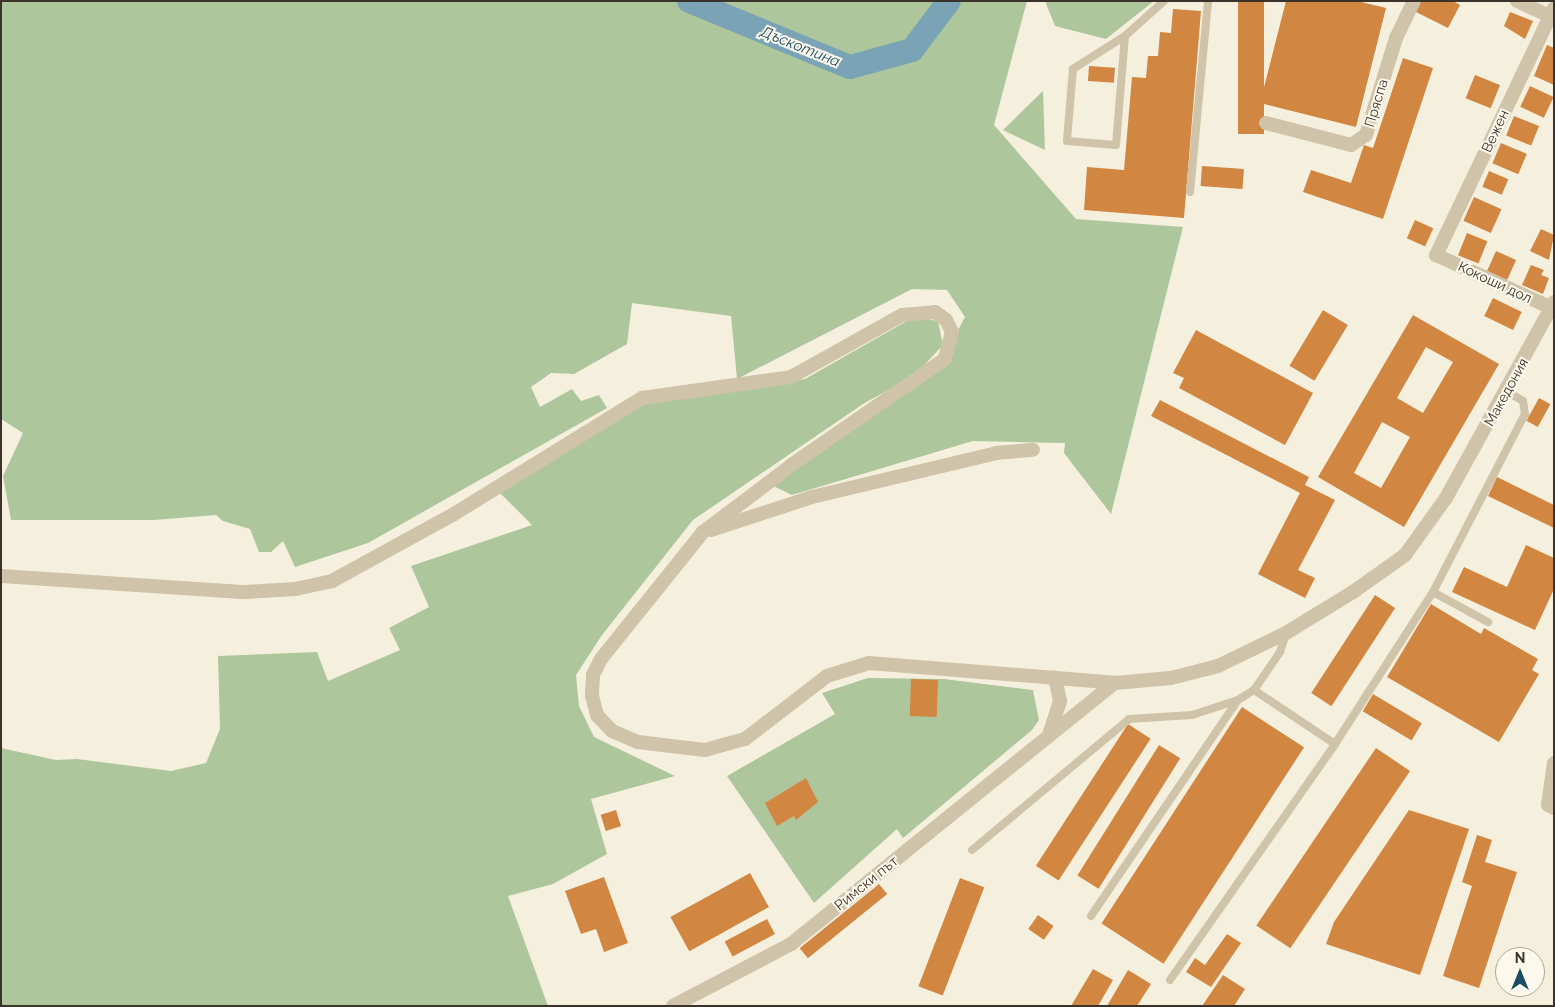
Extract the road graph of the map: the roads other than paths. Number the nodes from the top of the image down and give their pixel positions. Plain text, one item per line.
1 (1164, 1) edge
2 (1208, 1) edge
3 (1414, 1) edge
4 (1517, 1) edge
5 (1552, 14) edge
6 (1125, 36) junction
7 (1266, 123) dead end
8 (1190, 192) dead end
9 (1436, 255) joint
10 (1553, 306) edge
11 (1508, 392) junction
12 (1033, 450) dead end
13 (703, 532) junction
14 (1, 576) edge
15 (1433, 592) junction
16 (1488, 622) dead end
17 (1286, 633) junction
18 (1055, 678) junction
19 (1115, 683) junction
20 (1254, 690) junction
21 (1238, 700) junction
22 (1045, 739) junction
23 (1335, 744) junction
24 (1554, 763) edge
25 (1554, 808) edge
26 (972, 850) dead end
27 (1091, 916) dead end
28 (1170, 980) dead end
29 (673, 1006) edge

1 - 6 lane
2 - 8 lane
3 - 7 street, Пряспа
4 - 5 street
5 - 9 street, Вежен
6 - 6 lane
9 - 10 street, Кокоши дол
10 - 11 street, Македония
11 - 15 lane
11 - 17 street, Македония
12 - 13 street
13 - 14 street, Македония
13 - 18 street, Македония
15 - 16 lane
15 - 23 lane
17 - 19 street, Македония
17 - 20 lane
18 - 19 street, Македония
18 - 22 street, Римски път
19 - 22 street, Римски път
20 - 21 lane
20 - 23 lane
21 - 26 lane
21 - 27 lane
22 - 29 street, Римски път
23 - 28 lane
24 - 25 street

